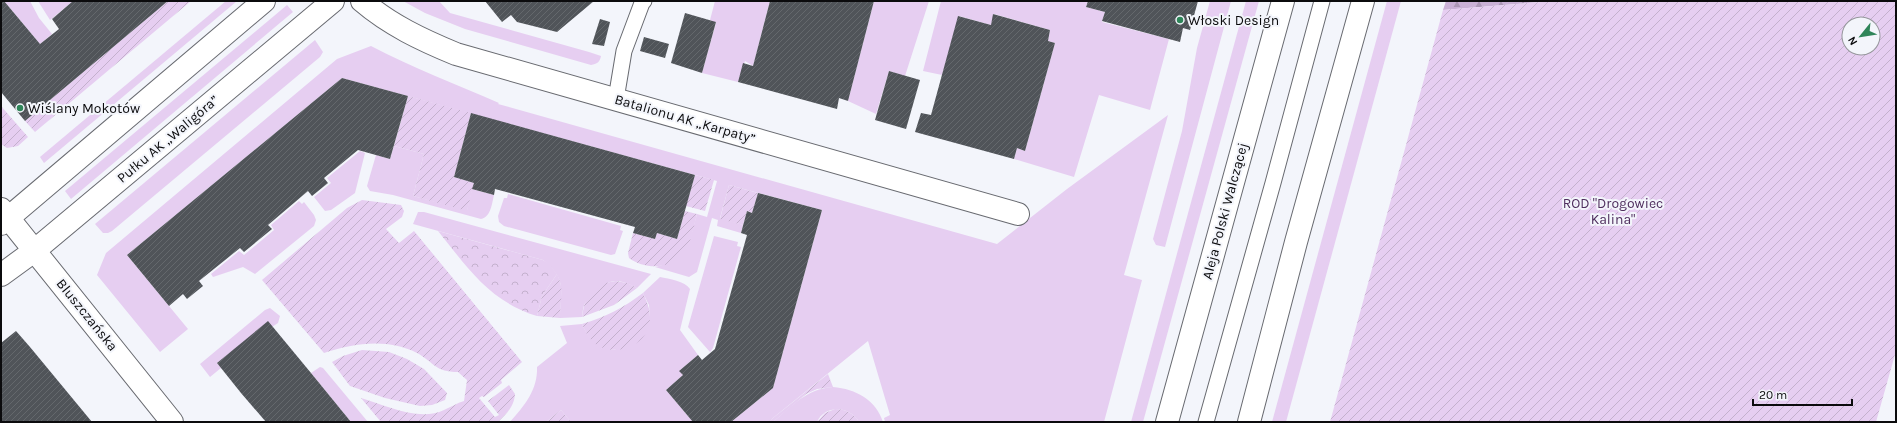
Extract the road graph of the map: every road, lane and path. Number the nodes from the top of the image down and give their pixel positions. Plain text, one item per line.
1 (264, 1) edge
2 (333, 1) edge
3 (362, 1) edge
4 (644, 1) edge
5 (1283, 1) edge
6 (1322, 1) edge
7 (1363, 1) edge
8 (616, 99) junction
9 (1018, 214) dead end
10 (3, 217) edge
11 (34, 251) junction
12 (1, 275) edge
13 (172, 422) edge
14 (1167, 422) edge
15 (1206, 422) edge
16 (1249, 422) edge

1 - 10 street
2 - 11 street, Pułku AK „Waligóra”
3 - 8 street, Batalionu AK „Karpaty”
4 - 8 lane
5 - 14 street, Aleja Polski Walczącej
6 - 15 lane
7 - 16 street
8 - 9 street, Batalionu AK „Karpaty”
10 - 11 street, Bluszczańska
11 - 12 street, Pułku AK „Waligóra”
11 - 13 street, Bluszczańska

